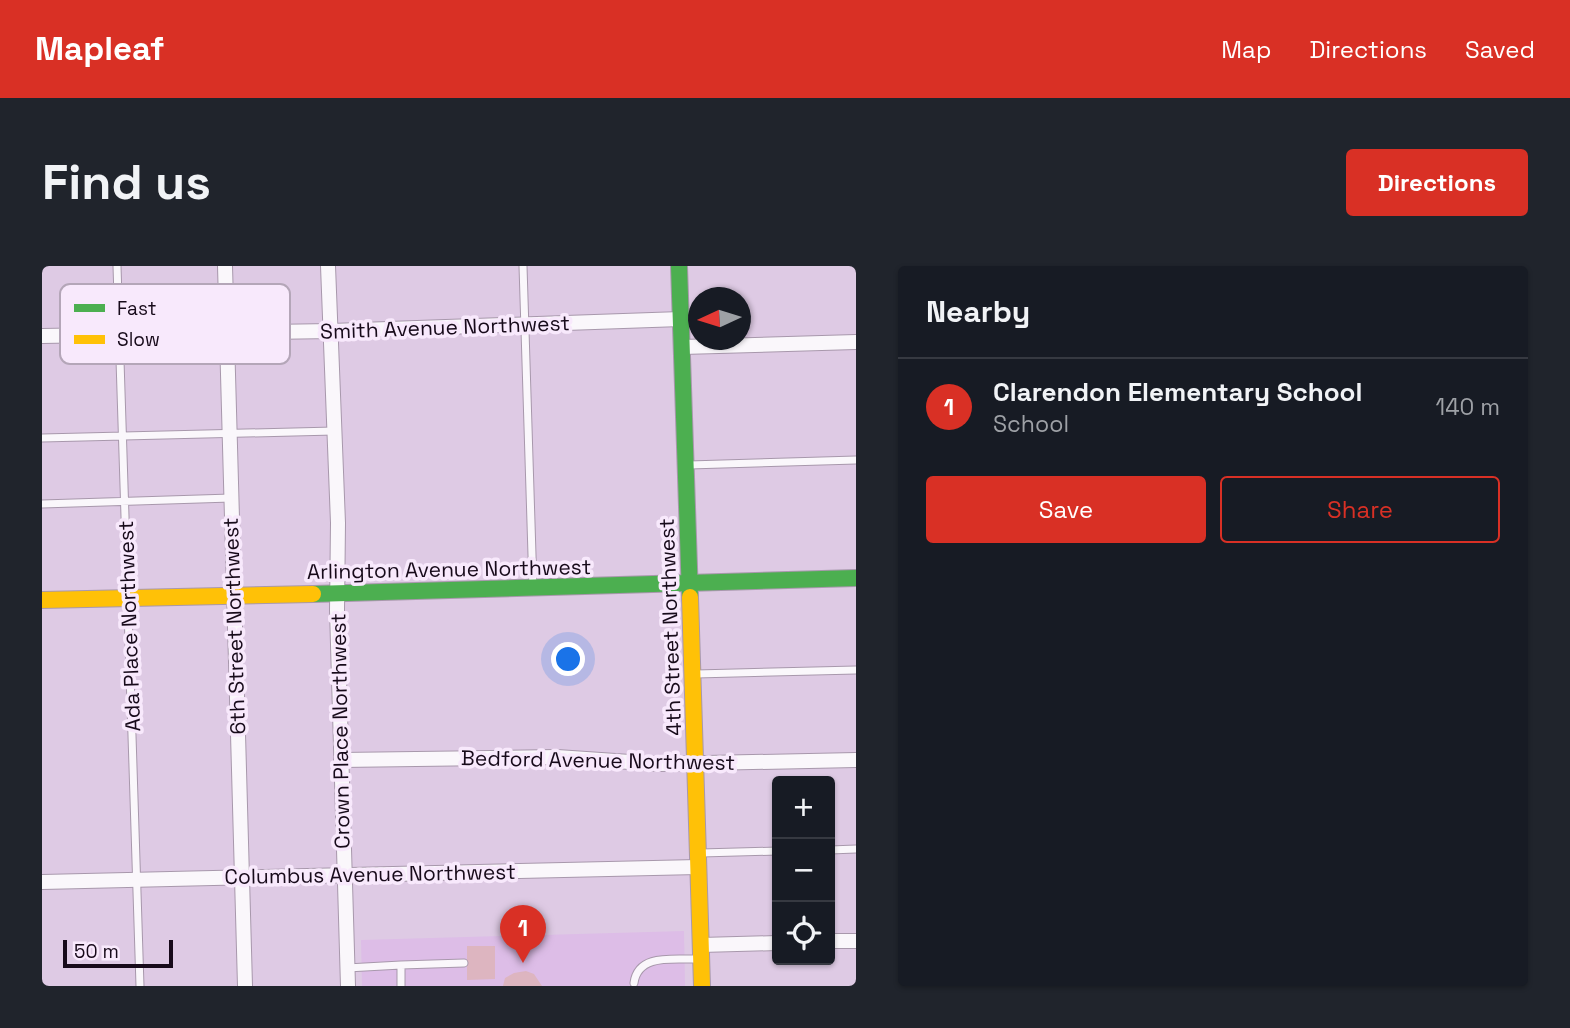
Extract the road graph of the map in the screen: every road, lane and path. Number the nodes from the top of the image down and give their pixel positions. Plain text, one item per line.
1 (117, 266) edge
2 (225, 266) edge
3 (328, 266) edge
4 (523, 266) edge
5 (679, 266) edge
6 (118, 284) edge
7 (225, 284) edge
8 (681, 319) junction
9 (526, 324) junction
10 (331, 331) junction
11 (290, 332) edge
12 (42, 336) edge
13 (60, 336) edge
14 (856, 342) edge
15 (682, 347) junction
16 (121, 364) edge
17 (227, 364) edge
18 (334, 431) junction
19 (229, 433) junction
20 (123, 436) junction
21 (42, 438) edge
22 (856, 460) edge
23 (685, 465) junction
24 (230, 498) junction
25 (125, 502) junction
26 (42, 504) edge
27 (856, 578) edge
28 (689, 584) junction
29 (533, 589) junction
30 (338, 593) junction
31 (233, 596) junction
32 (128, 598) junction
33 (42, 600) edge
34 (856, 670) edge
35 (692, 674) junction
36 (856, 760) edge
37 (341, 761) junction
38 (695, 763) junction
39 (835, 849) edge
40 (856, 849) edge
41 (772, 852) edge
42 (698, 860) junction
43 (344, 876) junction
44 (242, 877) junction
45 (137, 879) junction
46 (42, 882) edge
47 (856, 941) edge
48 (835, 942) edge
49 (772, 944) edge
50 (701, 952) junction
51 (464, 963) dead end
52 (401, 965) junction
53 (347, 968) junction
54 (634, 983) dead end
55 (140, 986) edge
56 (245, 986) edge
57 (348, 986) edge
58 (401, 986) edge
59 (702, 986) edge

1 - 6 lane, Ada Place Northwest
2 - 7 street, 6th Street Northwest
3 - 10 street, Crown Place Northwest
4 - 9 lane
5 - 8 street, 4th Street Northwest
8 - 9 street, Smith Avenue Northwest
8 - 15 street, 4th Street Northwest
9 - 10 street, Smith Avenue Northwest
9 - 29 lane
10 - 11 street, Smith Avenue Northwest
10 - 18 street, Crown Place Northwest
12 - 13 street, Smith Avenue Northwest
14 - 15 street
15 - 23 street, 4th Street Northwest
16 - 20 lane, Ada Place Northwest
17 - 19 street, 6th Street Northwest
18 - 19 lane
18 - 30 street, Crown Place Northwest
19 - 20 lane
19 - 24 street, 6th Street Northwest
20 - 21 lane
20 - 25 lane, Ada Place Northwest
22 - 23 lane
23 - 28 street, 4th Street Northwest
24 - 25 lane
24 - 31 street, 6th Street Northwest
25 - 26 lane
25 - 32 lane, Ada Place Northwest
27 - 28 street, Arlington Avenue Northwest
28 - 29 street, Arlington Avenue Northwest
28 - 35 street, 4th Street Northwest
29 - 30 street, Arlington Avenue Northwest
30 - 31 street, Arlington Avenue Northwest
30 - 37 street, Crown Place Northwest
31 - 32 street, Arlington Avenue Northwest
31 - 44 street, 6th Street Northwest
32 - 33 street, Arlington Avenue Northwest
32 - 45 lane, Ada Place Northwest
34 - 35 lane
35 - 38 street, 4th Street Northwest
36 - 38 street, Bedford Avenue Northwest
37 - 38 street, Bedford Avenue Northwest
37 - 43 street, Crown Place Northwest
38 - 42 street, 4th Street Northwest
39 - 40 lane
41 - 42 lane
42 - 43 street, Columbus Avenue Northwest
42 - 50 street, 4th Street Northwest
43 - 44 street, Columbus Avenue Northwest
43 - 53 street, Crown Place Northwest
44 - 45 street, Columbus Avenue Northwest
44 - 56 street, 6th Street Northwest
45 - 46 street, Columbus Avenue Northwest
45 - 55 lane, Ada Place Northwest
47 - 48 street
49 - 50 street
50 - 54 lane
50 - 59 street, 4th Street Northwest
51 - 52 lane
52 - 53 lane
52 - 58 lane
53 - 57 street, Crown Place Northwest

